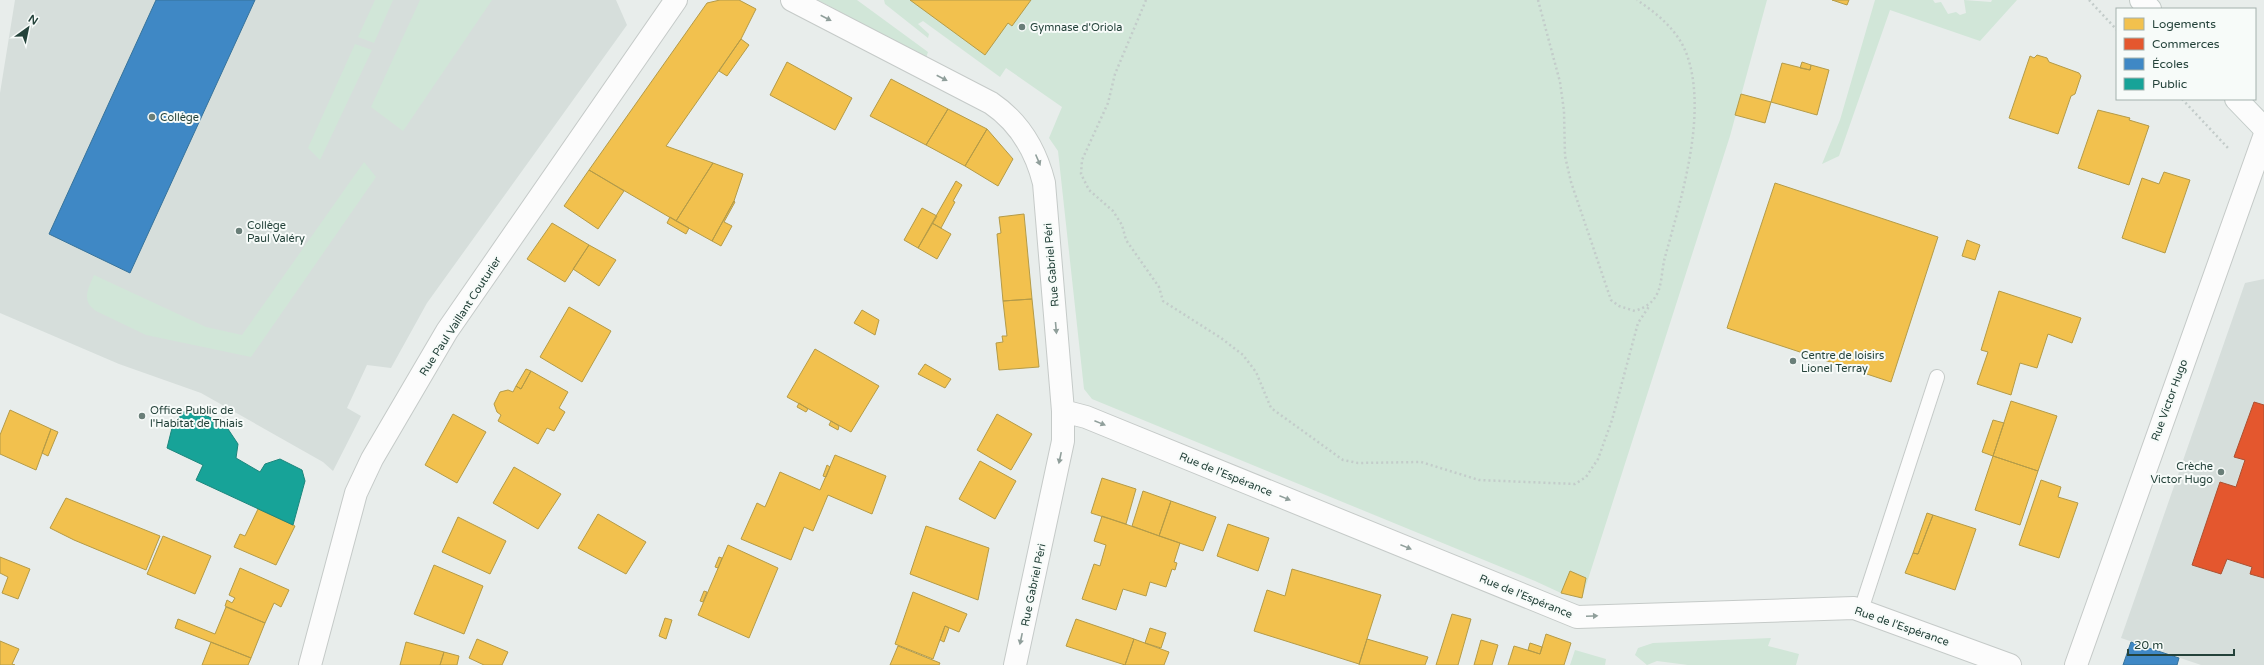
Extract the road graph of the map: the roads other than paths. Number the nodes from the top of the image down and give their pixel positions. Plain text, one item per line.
1 (676, 0) edge
2 (792, 0) edge
3 (2141, 0) edge
4 (2149, 8) edge
5 (2237, 100) edge
6 (2264, 128) edge
7 (2264, 136) edge
8 (1937, 377) dead end
9 (1063, 411) junction
10 (1861, 610) junction
11 (310, 665) edge
12 (1015, 665) edge
13 (2010, 665) edge
14 (2076, 665) edge

1 - 11 street, Rue Paul Vaillant Couturier
2 -> 9 street, Rue Gabriel Péri
3 - 4 street
5 - 6 street
7 - 14 street, Rue Victor Hugo
8 - 10 lane
9 -> 10 street, Rue de l'Espérance
9 -> 12 street, Rue Gabriel Péri
10 - 13 street, Rue de l'Espérance

